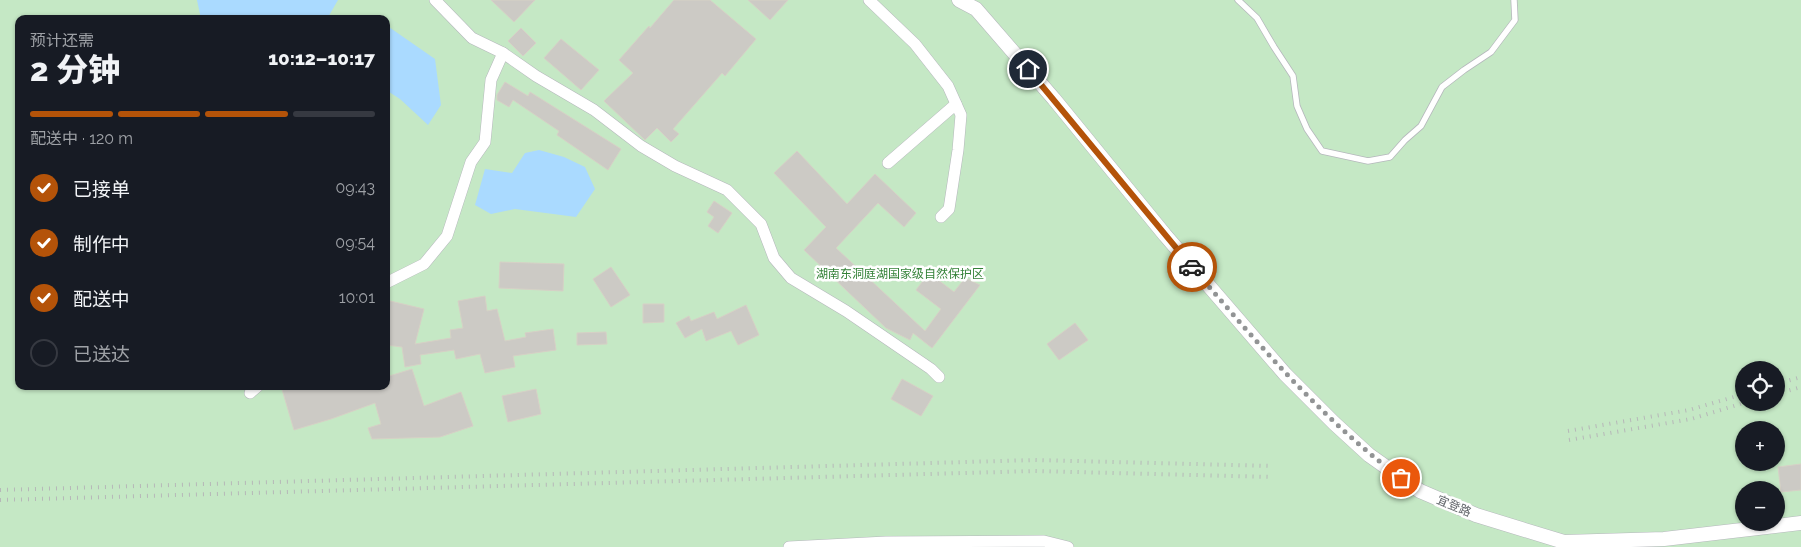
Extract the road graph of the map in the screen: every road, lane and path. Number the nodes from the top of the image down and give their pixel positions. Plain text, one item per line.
1 (435, 0) edge
2 (869, 0) edge
3 (959, 0) edge
4 (1238, 0) edge
5 (1514, 0) edge
6 (503, 53) junction
7 (956, 104) junction
8 (888, 163) dead end
9 (941, 217) dead end
10 (390, 280) edge
11 (939, 377) dead end
12 (1801, 523) edge
13 (789, 547) edge
14 (1068, 547) edge

1 - 6 street
2 - 7 street
3 - 12 street, 宜登路
4 - 5 lane
6 - 10 street
6 - 11 street
7 - 8 street
7 - 9 street
13 - 14 street

